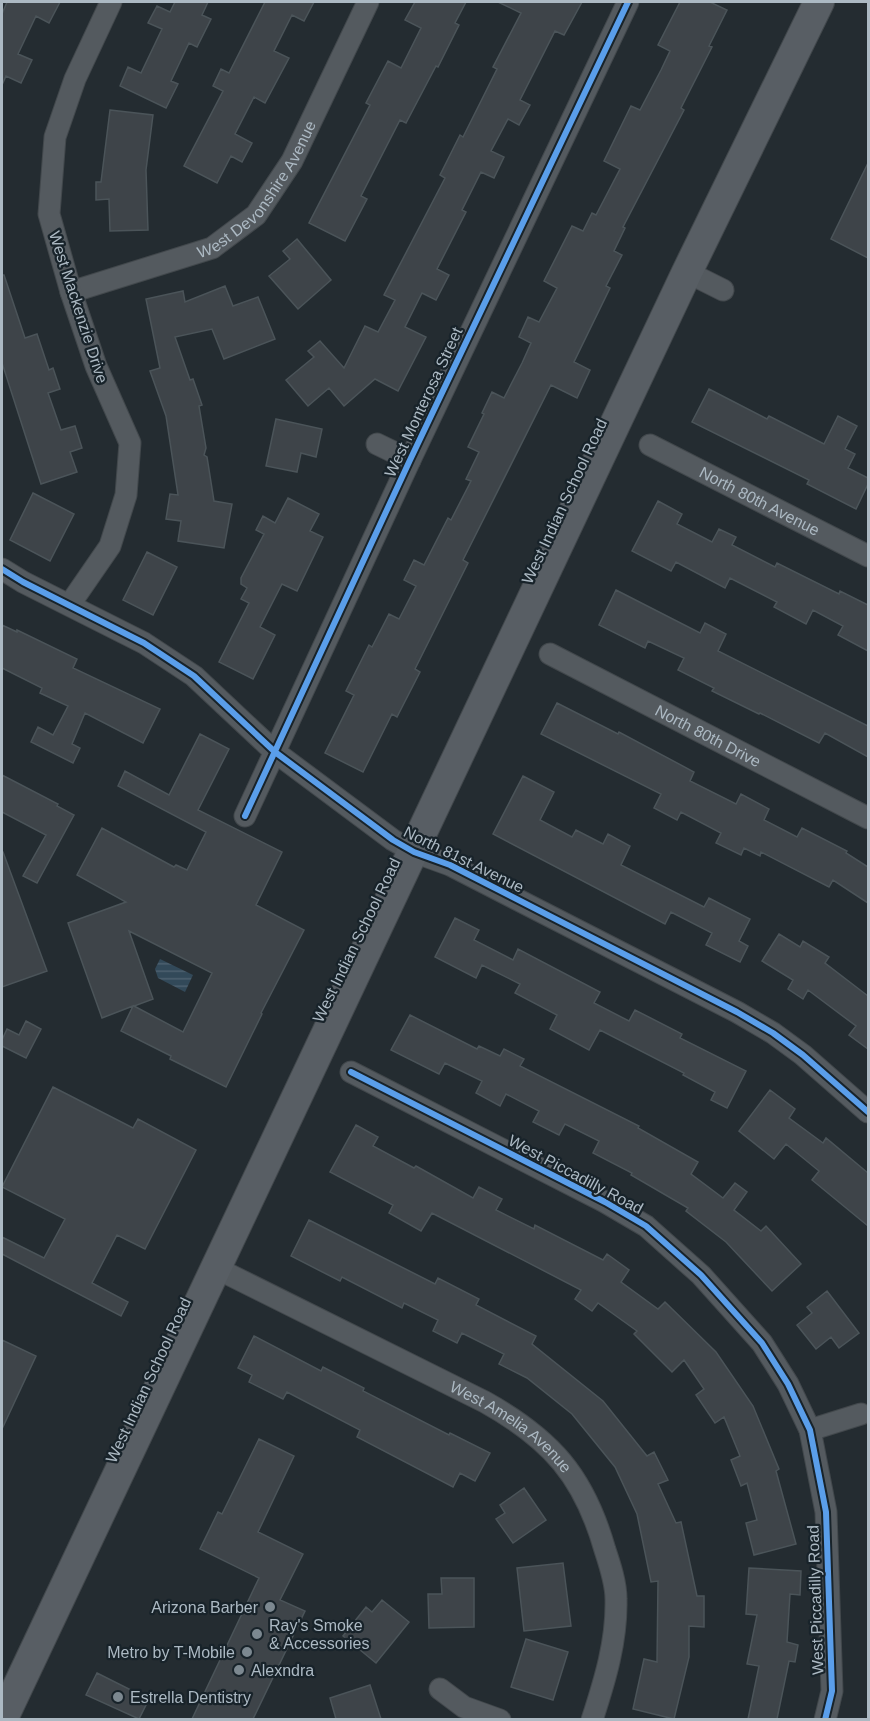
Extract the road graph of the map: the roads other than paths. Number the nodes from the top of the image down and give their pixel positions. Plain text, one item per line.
1 (111, 2) edge
2 (368, 2) edge
3 (628, 2) edge
4 (819, 2) edge
5 (687, 272) junction
6 (723, 290) dead end
7 (72, 292) junction
8 (377, 444) dead end
9 (650, 445) dead end
10 (410, 460) junction
11 (868, 555) edge
12 (2, 569) edge
13 (70, 604) junction
14 (550, 654) dead end
15 (274, 752) junction
16 (245, 816) dead end
17 (868, 818) edge
18 (414, 852) junction
19 (351, 1072) dead end
20 (868, 1112) edge
21 (216, 1268) junction
22 (861, 1414) dead end
23 (810, 1430) junction
24 (440, 1689) dead end
25 (2, 1719) edge
26 (500, 1719) edge
27 (592, 1719) edge
28 (825, 1719) edge

1 - 7 street, West Mackenzie Drive
2 - 7 street, West Devonshire Avenue
3 - 10 street, West Monterosa Street
4 - 5 main road, West Indian School Road
5 - 6 street
5 - 18 main road, West Indian School Road
7 - 13 street, West Mackenzie Drive
8 - 10 street, West Monterosa Street
9 - 11 street, North 80th Avenue
10 - 15 street, West Monterosa Street
12 - 13 street, North 81st Avenue
13 - 15 street, North 81st Avenue
14 - 17 street, North 80th Drive
15 - 16 street, West Monterosa Street
15 - 18 street, North 81st Avenue
18 - 20 street, North 81st Avenue
18 - 21 main road, West Indian School Road
19 - 23 street, West Piccadilly Road
21 - 25 main road, West Indian School Road
21 - 27 street, West Amelia Avenue
22 - 23 street
23 - 28 street, West Piccadilly Road
24 - 26 street

